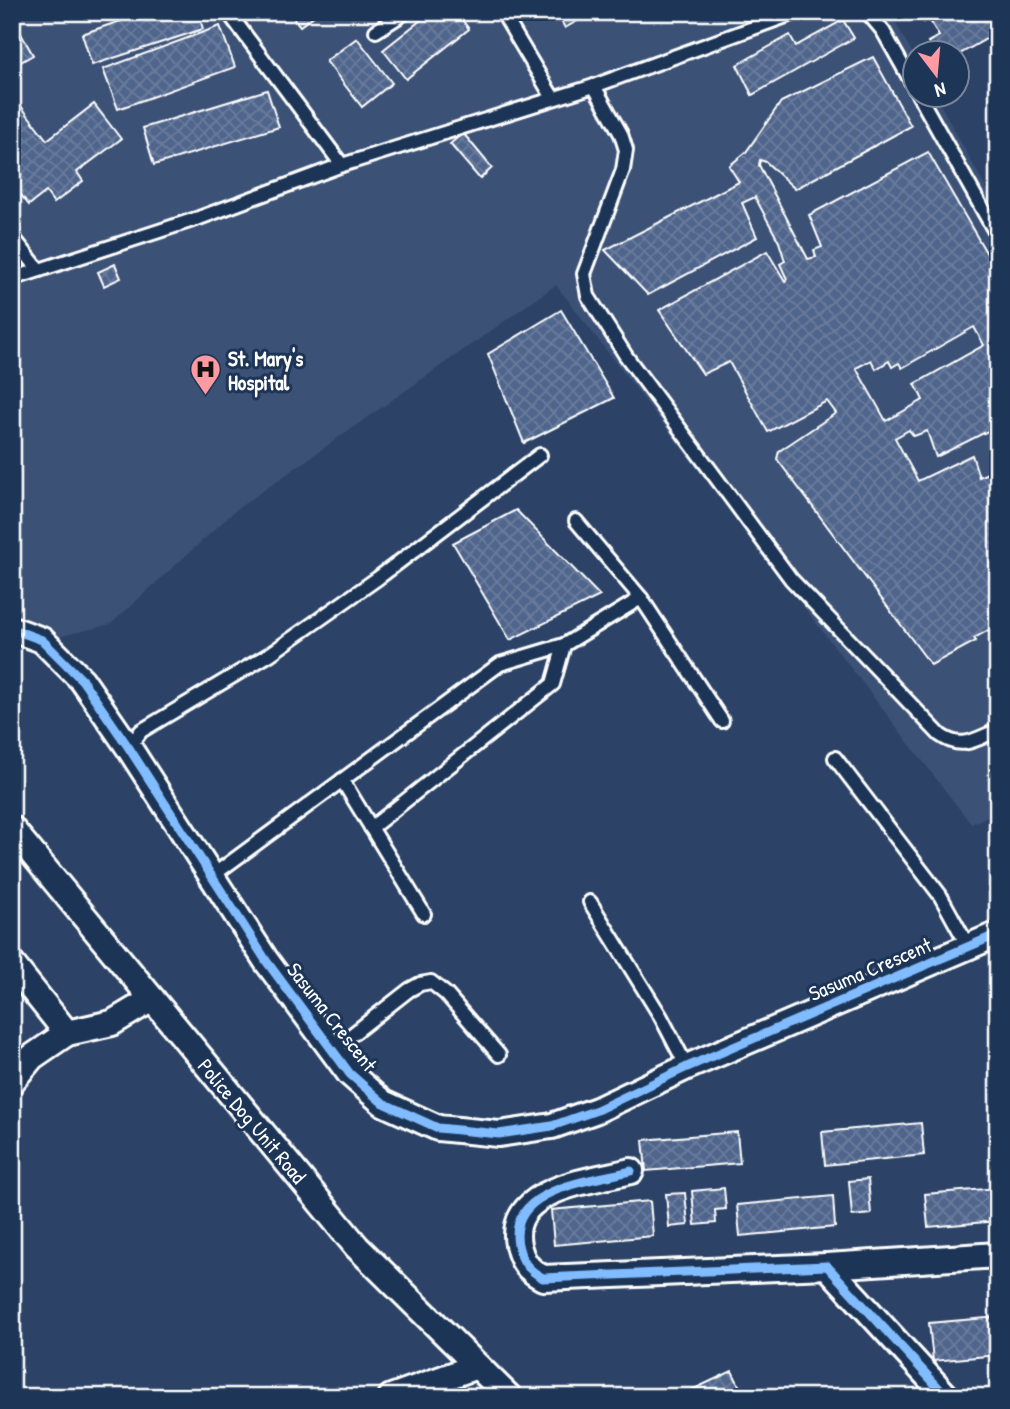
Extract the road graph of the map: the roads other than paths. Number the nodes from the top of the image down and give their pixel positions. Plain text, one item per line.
1 (228, 12) edge
2 (406, 12) edge
3 (502, 12) edge
4 (797, 12) edge
5 (867, 12) edge
6 (376, 31) dead end
7 (902, 66) edge
8 (594, 86) junction
9 (553, 98) junction
10 (926, 108) edge
11 (342, 165) junction
12 (12, 236) edge
13 (998, 237) edge
14 (39, 270) junction
15 (12, 279) edge
16 (540, 455) dead end
17 (576, 521) dead end
18 (641, 598) junction
19 (12, 629) edge
20 (564, 645) junction
21 (722, 721) dead end
22 (998, 730) edge
23 (130, 748) junction
24 (835, 758) dead end
25 (342, 780) junction
26 (371, 828) junction
27 (12, 829) edge
28 (212, 876) junction
29 (590, 902) dead end
30 (424, 914) dead end
31 (998, 934) edge
32 (968, 946) junction
33 (12, 964) edge
34 (152, 999) junction
35 (67, 1032) junction
36 (331, 1051) junction
37 (499, 1055) dead end
38 (687, 1067) junction
39 (12, 1081) edge
40 (631, 1171) dead end
41 (998, 1255) edge
42 (827, 1266) junction
43 (477, 1366) junction
44 (391, 1397) edge
45 (509, 1397) edge
46 (947, 1397) edge

1 - 11 lane
2 - 6 lane
3 - 9 lane
4 - 8 lane
5 - 7 lane
8 - 9 lane
8 - 22 lane
9 - 11 lane
10 - 13 lane
11 - 14 lane
12 - 14 lane
14 - 15 lane
16 - 23 lane
17 - 18 lane
18 - 20 lane
18 - 21 lane
19 - 23 street, Sasuma Crescent
20 - 25 lane
20 - 26 lane
23 - 28 street, Sasuma Crescent
24 - 32 lane
25 - 26 lane
25 - 28 lane
26 - 30 lane
27 - 34 street, Police Dog Unit Road
28 - 36 street, Sasuma Crescent
29 - 38 lane
31 - 32 street, Sasuma Crescent
32 - 38 street, Sasuma Crescent
33 - 35 street
34 - 35 street
34 - 43 street, Police Dog Unit Road
35 - 39 street
36 - 37 lane
36 - 38 street, Sasuma Crescent
40 - 42 street
41 - 42 street
42 - 46 street
43 - 44 street
43 - 45 street, Police Dog Unit Road

